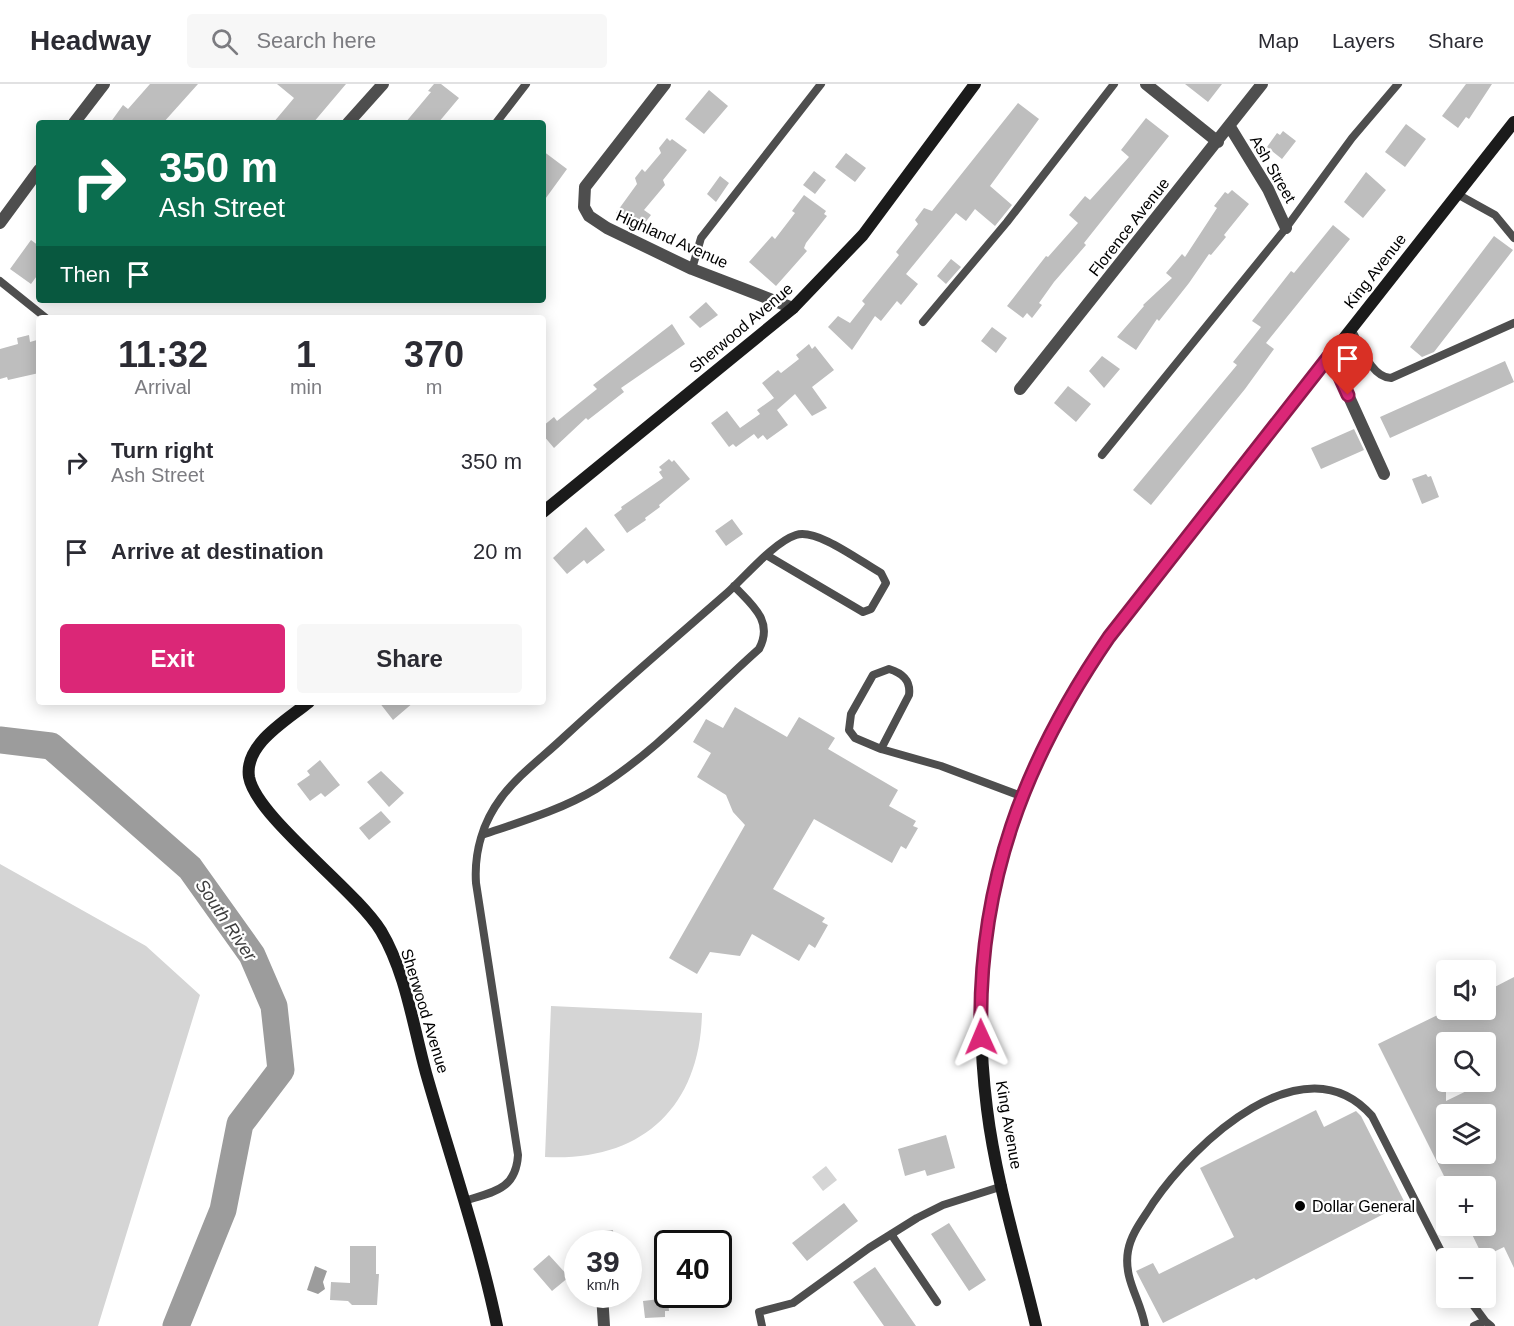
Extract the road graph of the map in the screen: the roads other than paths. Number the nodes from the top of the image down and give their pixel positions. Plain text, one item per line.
1 (104, 84) edge
2 (383, 84) edge
3 (526, 84) edge
4 (665, 84) edge
5 (821, 84) edge
6 (975, 84) edge
7 (1114, 84) edge
8 (1146, 84) edge
9 (1262, 84) edge
10 (1398, 84) edge
11 (76, 120) edge
12 (351, 120) edge
13 (498, 120) edge
14 (1514, 122) edge
15 (1230, 127) junction
16 (1218, 142) junction
17 (36, 175) edge
18 (1457, 194) junction
19 (0, 223) edge
20 (1286, 228) junction
21 (1514, 238) edge
22 (692, 268) junction
23 (0, 281) edge
24 (794, 309) junction
25 (42, 315) edge
26 (923, 322) dead end
27 (1514, 322) edge
28 (1351, 329) junction
29 (1330, 355) junction
30 (1020, 389) dead end
31 (1102, 455) dead end
32 (1384, 474) dead end
33 (546, 510) edge
34 (768, 556) junction
35 (734, 586) junction
36 (305, 705) edge
37 (881, 749) junction
38 (1021, 796) junction
39 (482, 836) junction
40 (1002, 1186) junction
41 (464, 1201) junction
42 (891, 1234) junction
43 (1439, 1248) edge
44 (938, 1302) dead end
45 (603, 1308) edge
46 (1476, 1308) edge
47 (1488, 1323) edge
48 (497, 1326) edge
49 (604, 1326) edge
50 (762, 1326) edge
51 (1036, 1326) edge
52 (1145, 1326) edge
53 (1474, 1326) edge

1 - 11 street
2 - 12 street
3 - 13 lane
4 - 22 street, Highland Avenue
5 - 22 lane
6 - 24 street, Sherwood Avenue
7 - 26 lane
8 - 16 street
9 - 15 street, Florence Avenue
10 - 20 lane
14 - 18 street, King Avenue
15 - 16 street, Florence Avenue
15 - 20 street, Ash Street
16 - 30 street, Florence Avenue
17 - 19 street
18 - 21 lane
18 - 28 street, King Avenue
20 - 31 lane
22 - 24 street, Highland Avenue
23 - 25 lane
24 - 33 street, Sherwood Avenue
27 - 28 lane
28 - 29 street, King Avenue
29 - 32 street
29 - 38 street, King Avenue
34 - 34 lane
34 - 35 lane
35 - 39 lane
35 - 39 lane
36 - 41 street, Sherwood Avenue
37 - 37 lane
37 - 38 lane
38 - 40 street, King Avenue
39 - 41 lane
40 - 42 lane
40 - 51 street, King Avenue
41 - 48 street, Sherwood Avenue
42 - 44 lane
42 - 50 lane
43 - 52 lane
45 - 49 street
46 - 47 lane
47 - 53 lane

